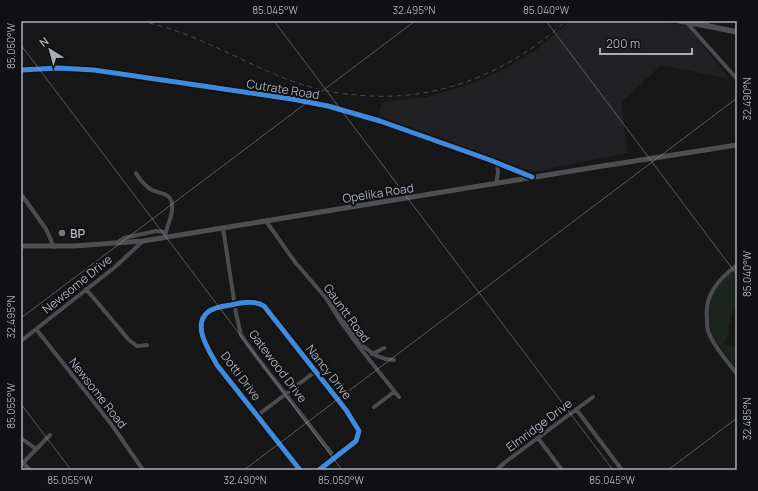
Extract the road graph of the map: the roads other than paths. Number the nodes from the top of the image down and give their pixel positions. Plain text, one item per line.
1 (680, 21) edge
2 (686, 21) edge
3 (737, 32) edge
4 (21, 70) edge
5 (737, 79) edge
6 (737, 145) edge
7 (497, 164) junction
8 (136, 173) dead end
9 (532, 177) junction
10 (496, 184) junction
11 (21, 194) edge
12 (266, 221) junction
13 (223, 228) junction
14 (165, 234) junction
15 (143, 241) junction
16 (116, 244) junction
17 (21, 246) edge
18 (54, 247) junction
19 (737, 265) edge
20 (86, 289) junction
21 (328, 301) junction
22 (235, 304) junction
23 (36, 329) junction
24 (21, 341) edge
25 (147, 345) dead end
26 (384, 348) dead end
27 (372, 354) junction
28 (394, 360) dead end
29 (316, 370) junction
30 (737, 374) edge
31 (394, 392) junction
32 (286, 393) junction
33 (399, 397) dead end
34 (593, 397) dead end
35 (374, 407) dead end
36 (576, 410) junction
37 (258, 415) junction
38 (50, 434) dead end
39 (21, 438) edge
40 (538, 438) junction
41 (36, 448) junction
42 (335, 458) junction
43 (22, 464) edge
44 (500, 469) edge
45 (30, 470) edge
46 (143, 470) edge
47 (300, 470) edge
48 (320, 470) edge
49 (562, 470) edge
50 (622, 470) edge

1 - 3 highway, bridge
2 - 5 street
4 - 7 street, Cutrate Road
6 - 9 main road, Opelika Road
7 - 9 street, Cutrate Road
7 - 10 street
8 - 14 street
9 - 10 main road, Opelika Road
10 - 12 main road, Opelika Road
11 - 18 street
12 - 13 main road, Opelika Road
12 - 21 street, Gauntt Road
13 - 14 main road, Opelika Road
13 - 22 street, Gatewood Drive
14 - 15 main road, Opelika Road
14 - 16 street
15 - 16 main road, Opelika Road
15 - 20 street, Newsome Drive
16 - 18 main road, Opelika Road
17 - 18 main road, Opelika Road
19 - 30 street
20 - 23 street, Newsome Drive
20 - 25 street
21 - 27 street
21 - 31 street, Gauntt Road
22 - 29 street, Nancy Drive
22 - 32 street, Gatewood Drive
22 - 37 street, Dotti Drive
23 - 24 street, Newsome Drive
23 - 46 street, Newsome Road
26 - 27 street
27 - 28 street
29 - 32 street
29 - 42 street, Nancy Drive
31 - 33 street, Gauntt Road
31 - 35 street
32 - 37 street
32 - 42 street, Gatewood Drive
34 - 36 street, Elmridge Drive
36 - 40 street, Elmridge Drive
36 - 50 street
37 - 47 street, Dotti Drive
38 - 41 street
39 - 41 street
40 - 44 street, Elmridge Drive
40 - 49 street
41 - 43 street
42 - 48 street, Nancy Drive
43 - 45 street

